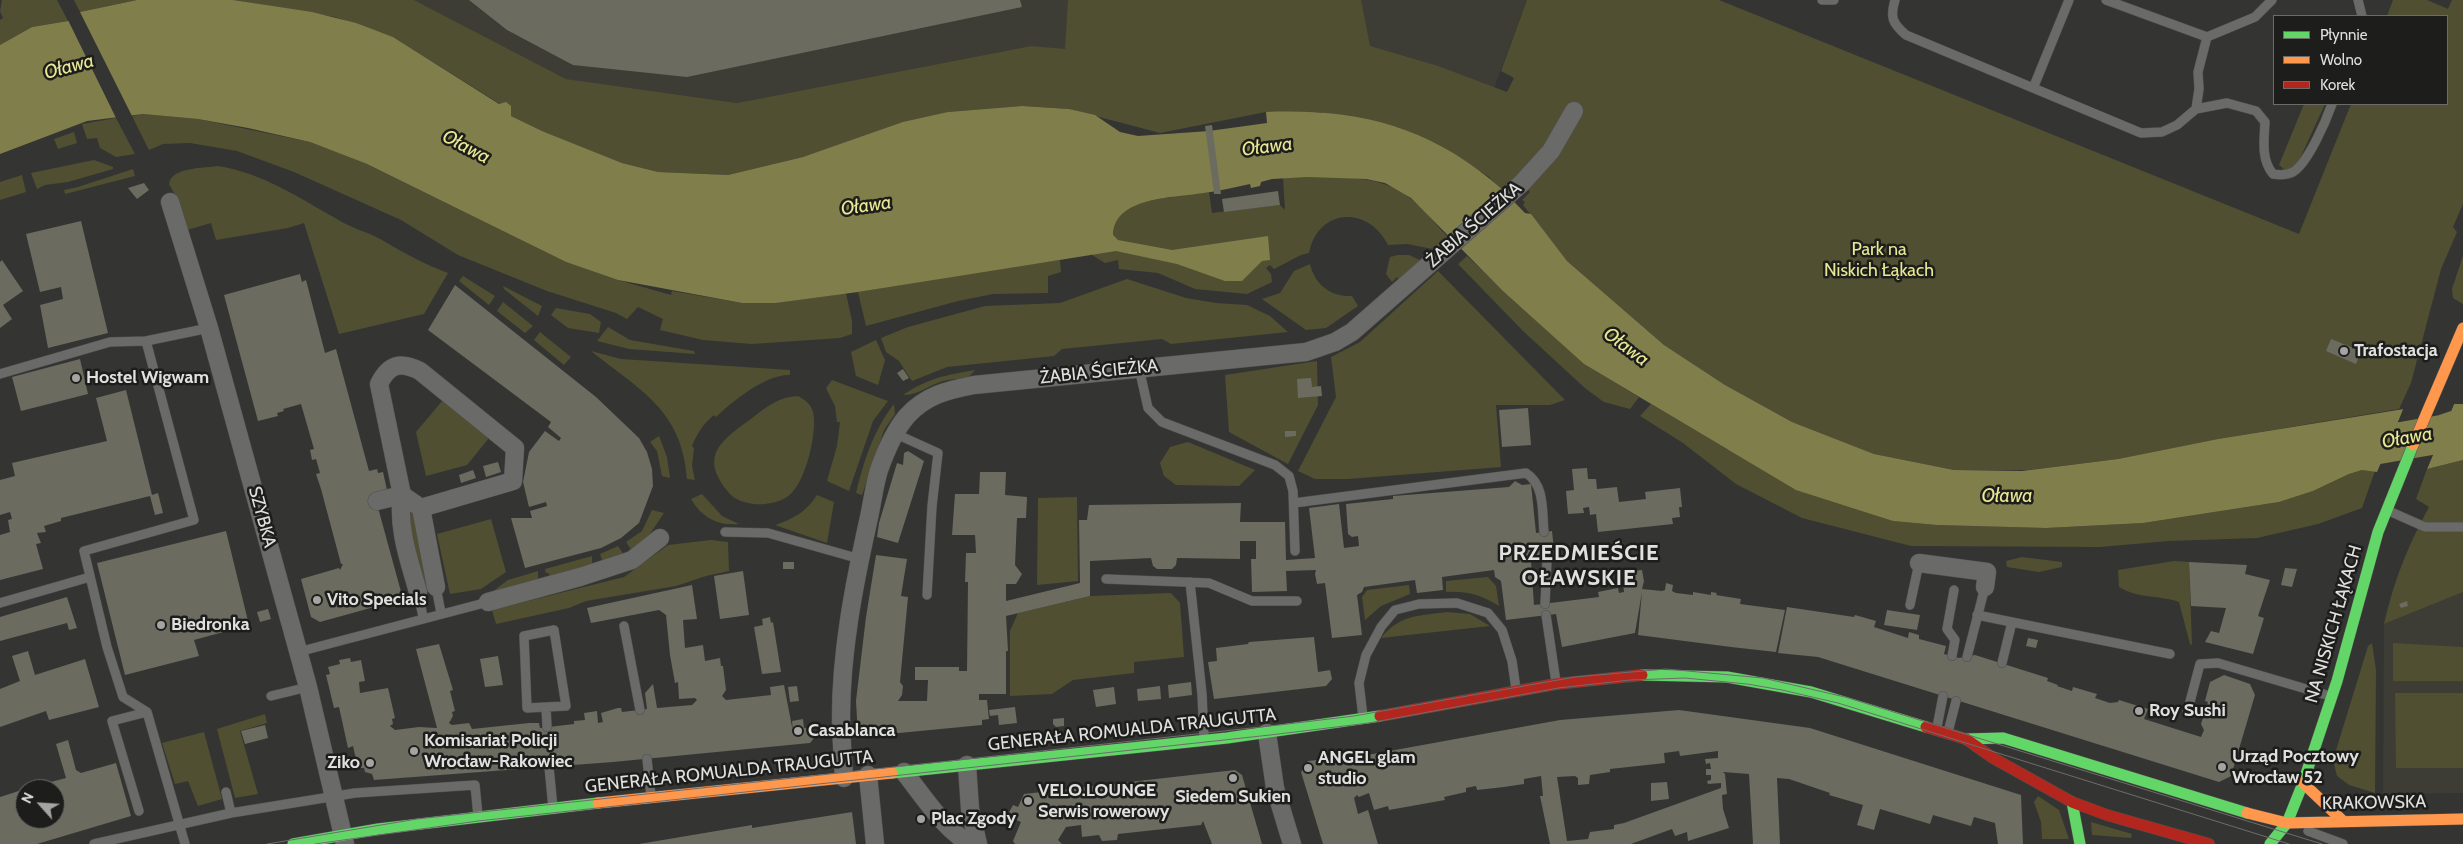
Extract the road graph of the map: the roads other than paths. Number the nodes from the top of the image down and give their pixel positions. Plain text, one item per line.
1 (1822, 0) edge
2 (1834, 0) edge
3 (1896, 0) edge
4 (2069, 0) edge
5 (2106, 0) edge
6 (2272, 0) edge
7 (2358, 0) edge
8 (2362, 15) edge
9 (2207, 37) junction
10 (2034, 86) junction
11 (2332, 105) edge
12 (2196, 108) junction
13 (1574, 111) dead end
14 (170, 202) dead end
15 (209, 328) junction
16 (2463, 328) edge
17 (146, 341) junction
18 (1139, 368) junction
19 (0, 374) edge
20 (896, 434) junction
21 (402, 495) junction
22 (376, 501) dead end
23 (1294, 503) junction
24 (421, 508) junction
25 (2386, 510) junction
26 (2463, 528) edge
27 (725, 532) dead end
28 (1544, 532) dead end
29 (660, 538) dead end
30 (1295, 551) dead end
31 (860, 559) junction
32 (1547, 560) dead end
33 (1920, 564) joint
34 (90, 577) junction
35 (1106, 579) dead end
36 (1190, 582) junction
37 (436, 587) joint
38 (1985, 587) joint
39 (1954, 590) dead end
40 (418, 592) joint
41 (927, 595) dead end
42 (1297, 601) dead end
43 (488, 602) joint
44 (0, 603) edge
45 (1545, 604) dead end
46 (1910, 605) dead end
47 (440, 613) junction
48 (1546, 615) dead end
49 (1978, 615) junction
50 (423, 617) junction
51 (2012, 622) junction
52 (624, 626) dead end
53 (298, 652) junction
54 (2170, 654) dead end
55 (1952, 656) dead end
56 (1967, 657) dead end
57 (2002, 663) dead end
58 (1556, 684) junction
59 (308, 687) junction
60 (1516, 691) junction
61 (270, 696) dead end
62 (1943, 696) dead end
63 (2332, 697) junction
64 (1956, 701) dead end
65 (546, 707) junction
66 (640, 710) dead end
67 (147, 712) junction
68 (2187, 712) dead end
69 (1363, 719) junction
70 (547, 727) dead end
71 (1942, 732) junction
72 (1267, 733) junction
73 (1966, 739) junction
74 (1204, 740) junction
75 (647, 759) dead end
76 (967, 765) junction
77 (549, 767) dead end
78 (904, 772) junction
79 (868, 775) junction
80 (844, 778) junction
81 (2303, 783) junction
82 (226, 792) dead end
83 (334, 797) junction
84 (652, 797) junction
85 (2072, 802) junction
86 (553, 808) junction
87 (140, 811) dead end
88 (231, 813) junction
89 (478, 816) junction
90 (2463, 819) edge
91 (2343, 821) junction
92 (2286, 823) junction
93 (180, 824) junction
94 (343, 840) edge
95 (94, 844) edge
96 (186, 844) edge
97 (293, 844) edge
98 (874, 844) edge
99 (970, 844) edge
100 (978, 844) edge
101 (1292, 844) edge
102 (2080, 844) edge
103 (2209, 844) edge
104 (2270, 844) edge
105 (2343, 844) edge

1 - 2 lane
3 - 10 lane
4 - 10 lane
5 - 9 lane
6 - 9 lane
7 - 8 lane
9 - 12 lane
10 - 12 lane
11 - 12 lane
13 - 18 street, ŻABIA ŚCIEŻKA
14 - 15 street, SZYBKA
15 - 17 lane
15 - 53 street, SZYBKA
16 - 25 main road, NA NISKICH ŁĄKACH
17 - 19 lane
17 - 34 lane
18 - 20 street, ŻABIA ŚCIEŻKA
18 - 23 lane
20 - 31 street, ŻABIA ŚCIEŻKA
20 - 41 lane
21 - 22 street
21 - 24 street
21 - 24 street
21 - 40 street
23 - 28 lane
23 - 30 lane
24 - 37 street
25 - 26 lane
25 - 63 main road, NA NISKICH ŁĄKACH
27 - 31 lane
29 - 43 street
31 - 80 street, ŻABIA ŚCIEŻKA
32 - 45 lane
33 - 38 street
33 - 46 lane
34 - 44 lane
34 - 67 lane
35 - 36 lane
36 - 42 lane
36 - 74 lane
37 - 47 lane
38 - 49 lane
39 - 55 lane
40 - 50 lane
43 - 47 lane
47 - 50 lane
48 - 58 lane
49 - 51 lane
49 - 56 lane
50 - 53 lane
51 - 54 lane
51 - 57 lane
52 - 66 lane
53 - 59 street, SZYBKA
58 - 60 main road, GENERAŁA ROMUALDA TRAUGUTTA
58 - 71 main road, GENERAŁA ROMUALDA TRAUGUTTA
59 - 61 lane
59 - 83 street, SZYBKA
60 - 69 main road, GENERAŁA ROMUALDA TRAUGUTTA
60 - 69 lane
62 - 71 lane
63 - 68 lane
63 - 81 main road, NA NISKICH ŁĄKACH
64 - 71 lane
65 - 65 lane
65 - 70 lane
67 - 87 lane
67 - 93 lane
69 - 72 main road, GENERAŁA ROMUALDA TRAUGUTTA
71 - 73 main road, GENERAŁA ROMUALDA TRAUGUTTA
72 - 74 main road, GENERAŁA ROMUALDA TRAUGUTTA
72 - 101 street
73 - 85 main road, GENERAŁA ROMUALDA TRAUGUTTA
73 - 92 main road, GENERAŁA ROMUALDA TRAUGUTTA
74 - 76 main road, GENERAŁA ROMUALDA TRAUGUTTA
75 - 84 lane
76 - 78 main road, GENERAŁA ROMUALDA TRAUGUTTA
76 - 100 street
77 - 86 lane
78 - 79 main road, GENERAŁA ROMUALDA TRAUGUTTA
78 - 99 street
79 - 80 main road, GENERAŁA ROMUALDA TRAUGUTTA
79 - 98 street
80 - 84 main road, GENERAŁA ROMUALDA TRAUGUTTA
81 - 91 main road
81 - 92 main road, NA NISKICH ŁĄKACH
82 - 88 lane
83 - 88 lane
83 - 89 lane
83 - 94 street, SZYBKA
84 - 86 main road, GENERAŁA ROMUALDA TRAUGUTTA
85 - 102 main road
85 - 103 main road, GENERAŁA ROMUALDA TRAUGUTTA
86 - 89 main road, GENERAŁA ROMUALDA TRAUGUTTA
88 - 93 lane
89 - 94 main road, GENERAŁA ROMUALDA TRAUGUTTA
90 - 91 main road, KRAKOWSKA
91 - 92 main road, KRAKOWSKA
92 - 104 main road, NA NISKICH ŁĄKACH
92 - 105 lane
93 - 95 lane
93 - 96 lane
94 - 97 main road, GENERAŁA ROMUALDA TRAUGUTTA

